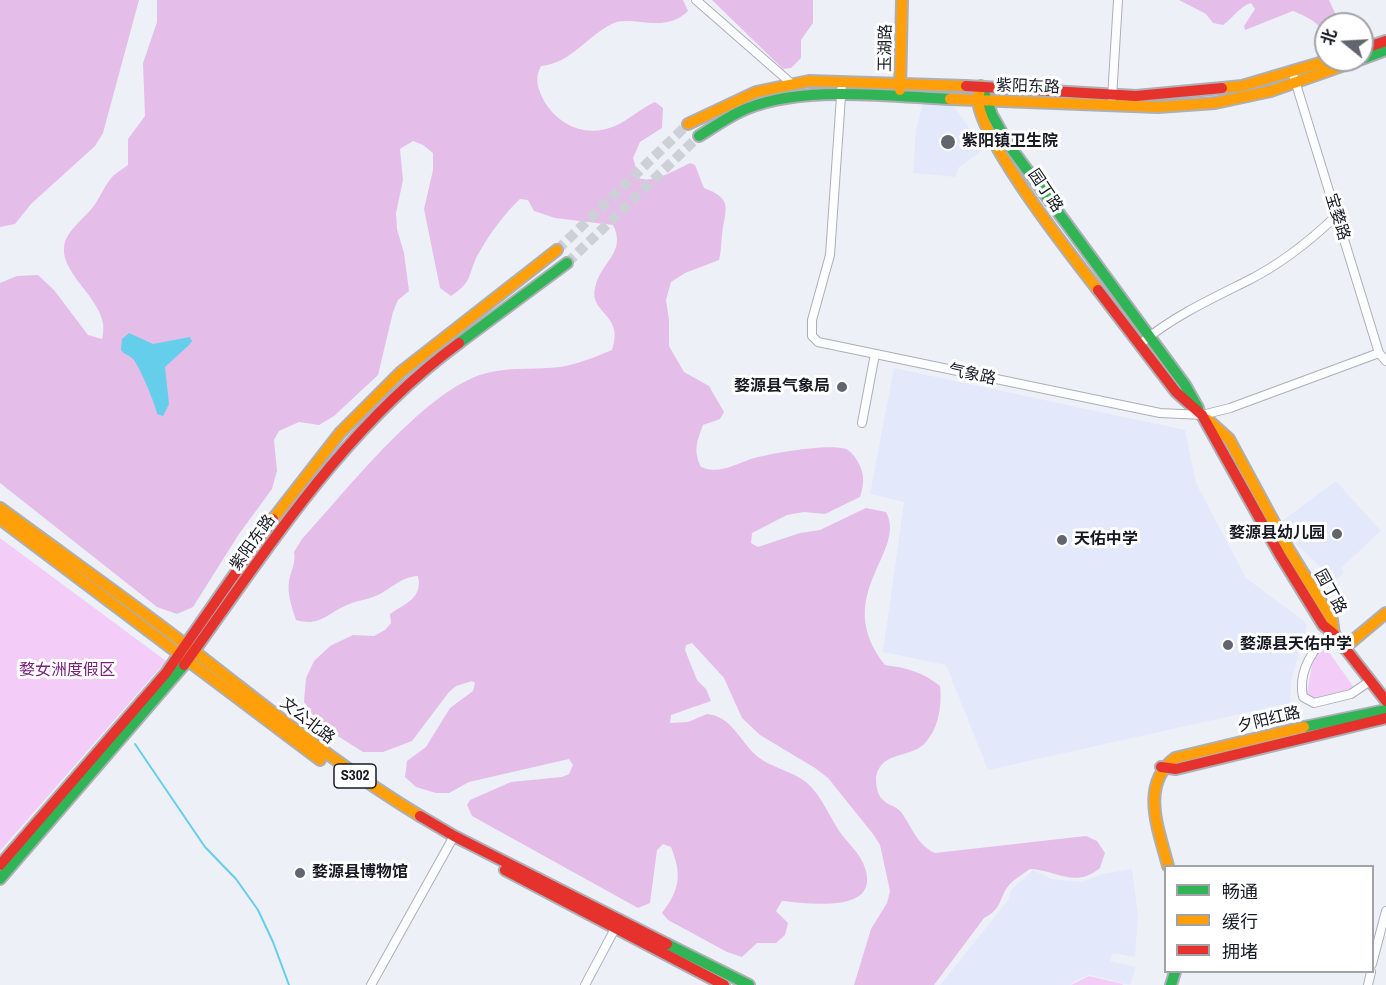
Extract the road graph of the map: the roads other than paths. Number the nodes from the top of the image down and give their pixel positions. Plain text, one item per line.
1 (696, 0) edge
2 (902, 0) edge
3 (1118, 0) edge
4 (1314, 65) edge
5 (1292, 71) junction
6 (1325, 72) edge
7 (842, 82) junction
8 (1295, 83) junction
9 (792, 84) junction
10 (900, 84) junction
11 (981, 86) junction
12 (842, 94) junction
13 (900, 97) junction
14 (982, 100) junction
15 (1111, 100) junction
16 (688, 124) tunnel mouth
17 (699, 136) tunnel mouth
18 (1336, 216) junction
19 (557, 250) tunnel mouth
20 (567, 263) tunnel mouth
21 (1145, 341) junction
22 (1379, 352) junction
23 (875, 354) junction
24 (1386, 361) edge
25 (1202, 415) junction
26 (862, 423) dead end
27 (0, 508) edge
28 (0, 519) edge
29 (1386, 613) edge
30 (1334, 634) junction
31 (1344, 648) junction
32 (187, 652) junction
33 (1370, 681) junction
34 (1386, 701) edge
35 (1386, 710) edge
36 (1386, 718) edge
37 (1161, 767) junction
38 (452, 839) junction
39 (0, 865) edge
40 (1168, 865) edge
41 (0, 879) edge
42 (1386, 911) edge
43 (618, 923) junction
44 (1376, 935) edge
45 (371, 985) edge
46 (585, 985) edge
47 (724, 985) edge
48 (749, 985) edge

1 - 9 street
2 - 10 main road, 玉湖路
3 - 15 street
4 - 5 main road, 紫阳东路
5 - 8 street, 宝婺路
5 - 15 main road, 紫阳东路
6 - 8 main road, 紫阳东路
7 - 9 main road, 紫阳东路
7 - 10 main road, 紫阳东路
7 - 12 street, 气象路
8 - 15 main road, 紫阳东路
8 - 18 street, 宝婺路
9 - 16 main road, 紫阳东路
10 - 11 main road, 紫阳东路
10 - 13 main road, 玉湖路
11 - 14 main road
11 - 15 main road, 紫阳东路
12 - 13 main road, 紫阳东路
12 - 17 main road, 紫阳东路
12 - 23 street, 气象路
13 - 14 main road, 紫阳东路
14 - 15 main road, 紫阳东路
14 - 21 main road, 园丁路
18 - 21 street
18 - 22 street, 宝婺路
19 - 32 main road, 紫阳东路
20 - 32 main road, 紫阳东路
21 - 25 main road, 园丁路
22 - 24 street, 宝婺路
22 - 25 street, 气象路
23 - 25 street, 气象路
23 - 26 street
25 - 30 main road, 园丁路
27 - 32 main road, 文公北路 / S302
28 - 32 main road, 文公北路 / S302
29 - 31 main road
30 - 31 main road, 园丁路
30 - 33 street
31 - 33 main road, 园丁路
32 - 38 main road, 文公北路 / S302
32 - 39 main road, 紫阳东路
32 - 41 main road, 紫阳东路
33 - 34 main road, 园丁路
35 - 37 main road, 夕阳红路
36 - 37 main road, 夕阳红路
37 - 40 main road
38 - 43 main road, 文公北路 / S302
38 - 45 street
42 - 44 street
43 - 46 street
43 - 47 main road, 文公北路 / S302
43 - 48 main road, 文公北路 / S302

